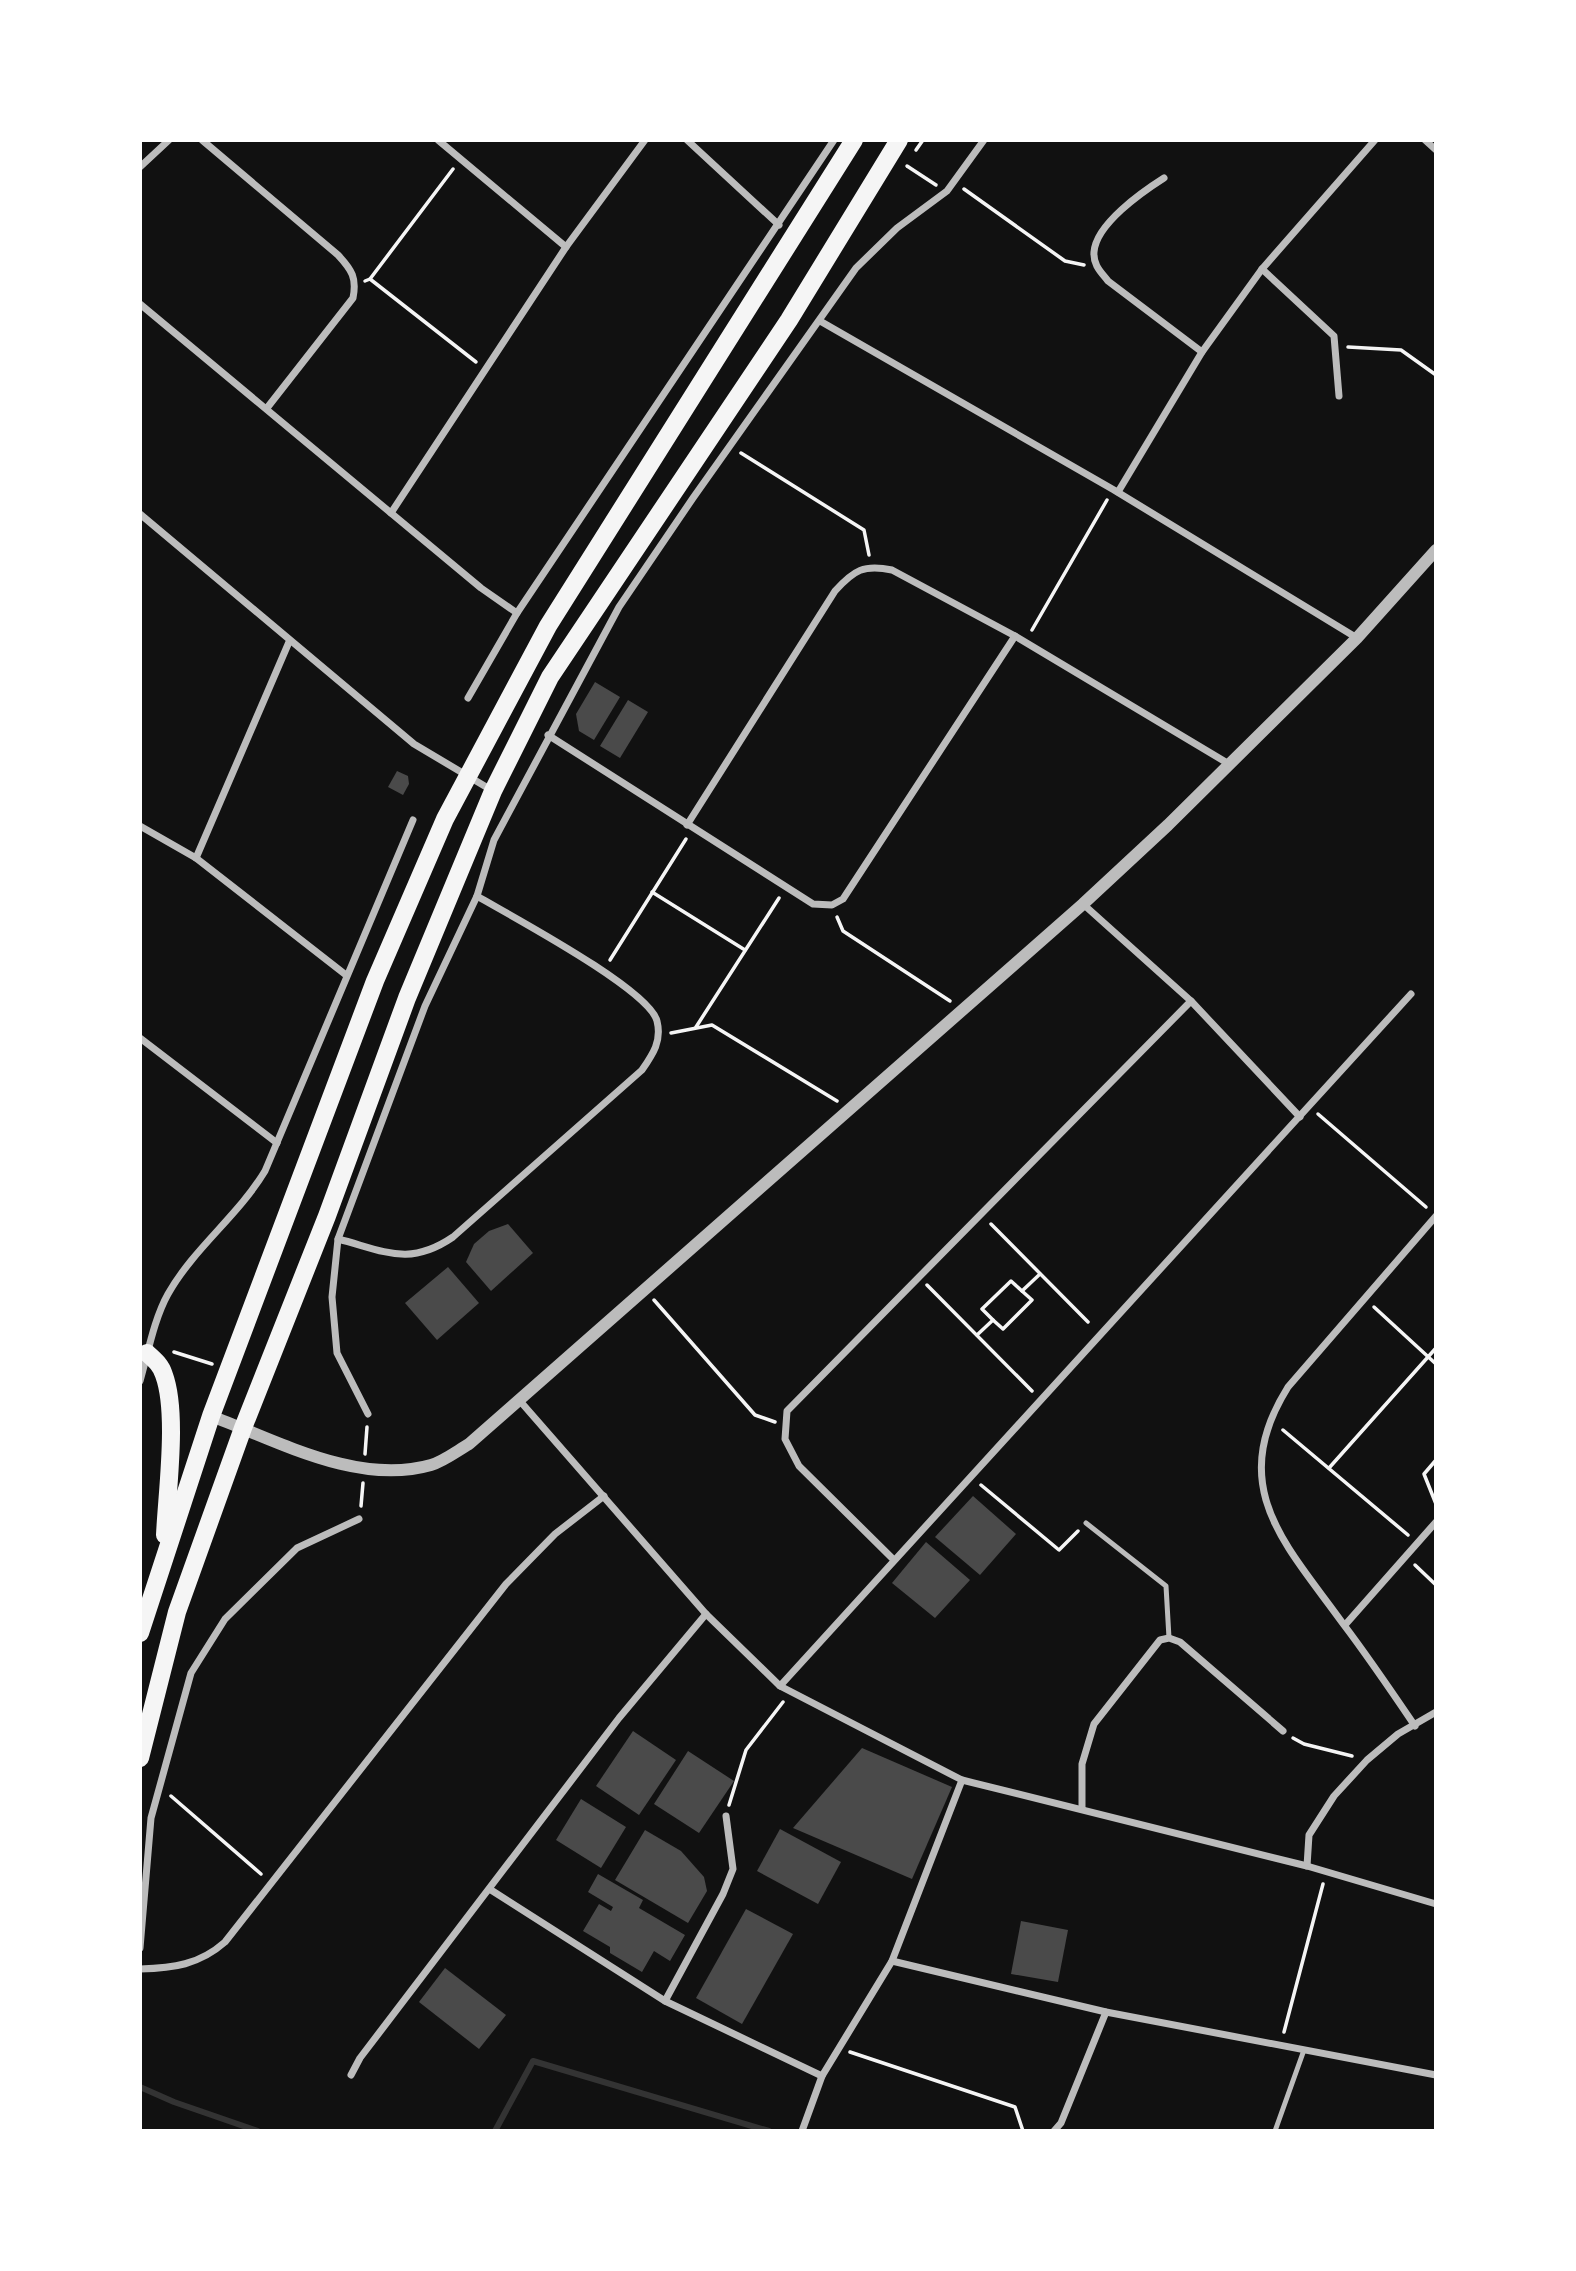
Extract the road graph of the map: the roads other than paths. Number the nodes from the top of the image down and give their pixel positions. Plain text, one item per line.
1 (169, 140) edge
2 (202, 140) edge
3 (438, 140) edge
4 (645, 140) edge
5 (687, 140) edge
6 (834, 140) edge
7 (854, 140) edge
8 (899, 140) edge
9 (984, 140) edge
10 (1375, 140) edge
11 (1425, 140) edge
12 (1436, 150) edge
13 (140, 167) edge
14 (1164, 178) dead end
15 (779, 225) junction
16 (566, 247) junction
17 (1262, 269) junction
18 (140, 304) edge
19 (820, 321) junction
20 (1202, 352) junction
21 (1339, 396) dead end
22 (267, 408) junction
23 (1116, 491) junction
24 (391, 513) junction
25 (142, 515) edge
26 (140, 526) edge
27 (1436, 550) edge
28 (517, 613) junction
29 (1015, 636) junction
30 (1357, 638) junction
31 (289, 642) junction
32 (468, 698) dead end
33 (548, 735) junction
34 (1229, 764) junction
35 (465, 776) junction
36 (493, 791) junction
37 (413, 820) dead end
38 (140, 826) edge
39 (690, 827) junction
40 (196, 858) junction
41 (477, 896) junction
42 (1083, 904) junction
43 (346, 975) junction
44 (1411, 994) dead end
45 (1191, 1001) junction
46 (140, 1038) edge
47 (1300, 1117) junction
48 (277, 1143) junction
49 (1436, 1215) edge
50 (338, 1239) junction
51 (147, 1353) junction
52 (140, 1381) edge
53 (520, 1401) junction
54 (368, 1414) dead end
55 (211, 1416) junction
56 (243, 1428) junction
57 (604, 1496) junction
58 (359, 1519) dead end
59 (1436, 1522) edge
60 (1086, 1523) road end
61 (164, 1556) junction
62 (894, 1560) junction
63 (706, 1614) junction
64 (1345, 1625) junction
65 (140, 1633) edge
66 (1169, 1638) junction
67 (780, 1686) junction
68 (1436, 1712) edge
69 (1415, 1726) junction
70 (1283, 1731) road end
71 (140, 1758) edge
72 (962, 1780) junction
73 (1082, 1809) junction
74 (726, 1816) road end
75 (1307, 1866) junction
76 (491, 1890) junction
77 (1436, 1905) edge
78 (140, 1948) edge
79 (892, 1961) junction
80 (140, 1969) edge
81 (665, 2001) junction
82 (1106, 2012) junction
83 (1304, 2050) junction
84 (351, 2075) dead end
85 (1436, 2075) edge
86 (822, 2076) junction
87 (802, 2131) edge
88 (1054, 2131) edge
89 (1275, 2131) edge

1 - 13 street
2 - 22 street
3 - 16 street
4 - 16 street
5 - 15 street
6 - 15 street
7 - 35 main road
8 - 36 main road
9 - 19 street
10 - 17 street
11 - 12 street
14 - 20 street
15 - 28 street
16 - 24 street
17 - 20 street
17 - 21 street
18 - 22 street
19 - 23 street
19 - 33 street
20 - 23 street
22 - 24 street
23 - 30 street
24 - 28 street
25 - 26 street
25 - 31 street
27 - 30 street
28 - 32 street
29 - 34 street
29 - 39 street
29 - 39 street
30 - 34 street
31 - 35 street
31 - 40 street
33 - 39 street
33 - 41 street
34 - 42 street
35 - 36 street
35 - 55 main road
36 - 56 main road
37 - 43 street
38 - 40 street
40 - 43 street
41 - 50 street
41 - 50 street
42 - 45 street
42 - 53 street
43 - 48 street
44 - 47 street
45 - 47 street
45 - 62 street
46 - 48 street
47 - 62 street
48 - 51 street
49 - 64 street
50 - 54 street
51 - 52 street
51 - 61 main road
53 - 56 street
53 - 57 street
55 - 56 street
55 - 61 main road
56 - 71 main road
57 - 63 street
57 - 80 street
58 - 78 street
59 - 64 street
60 - 66 lane
61 - 65 main road
62 - 67 street
63 - 67 street
63 - 76 street
64 - 69 street
66 - 70 street
66 - 73 street
67 - 72 street
68 - 69 street
69 - 75 street
72 - 73 street
72 - 79 street
73 - 75 street
74 - 81 street
75 - 77 street
76 - 81 street
76 - 84 street
79 - 82 street
79 - 86 street
81 - 86 street
82 - 83 street
82 - 88 street
83 - 85 street
83 - 89 lane
86 - 87 street

